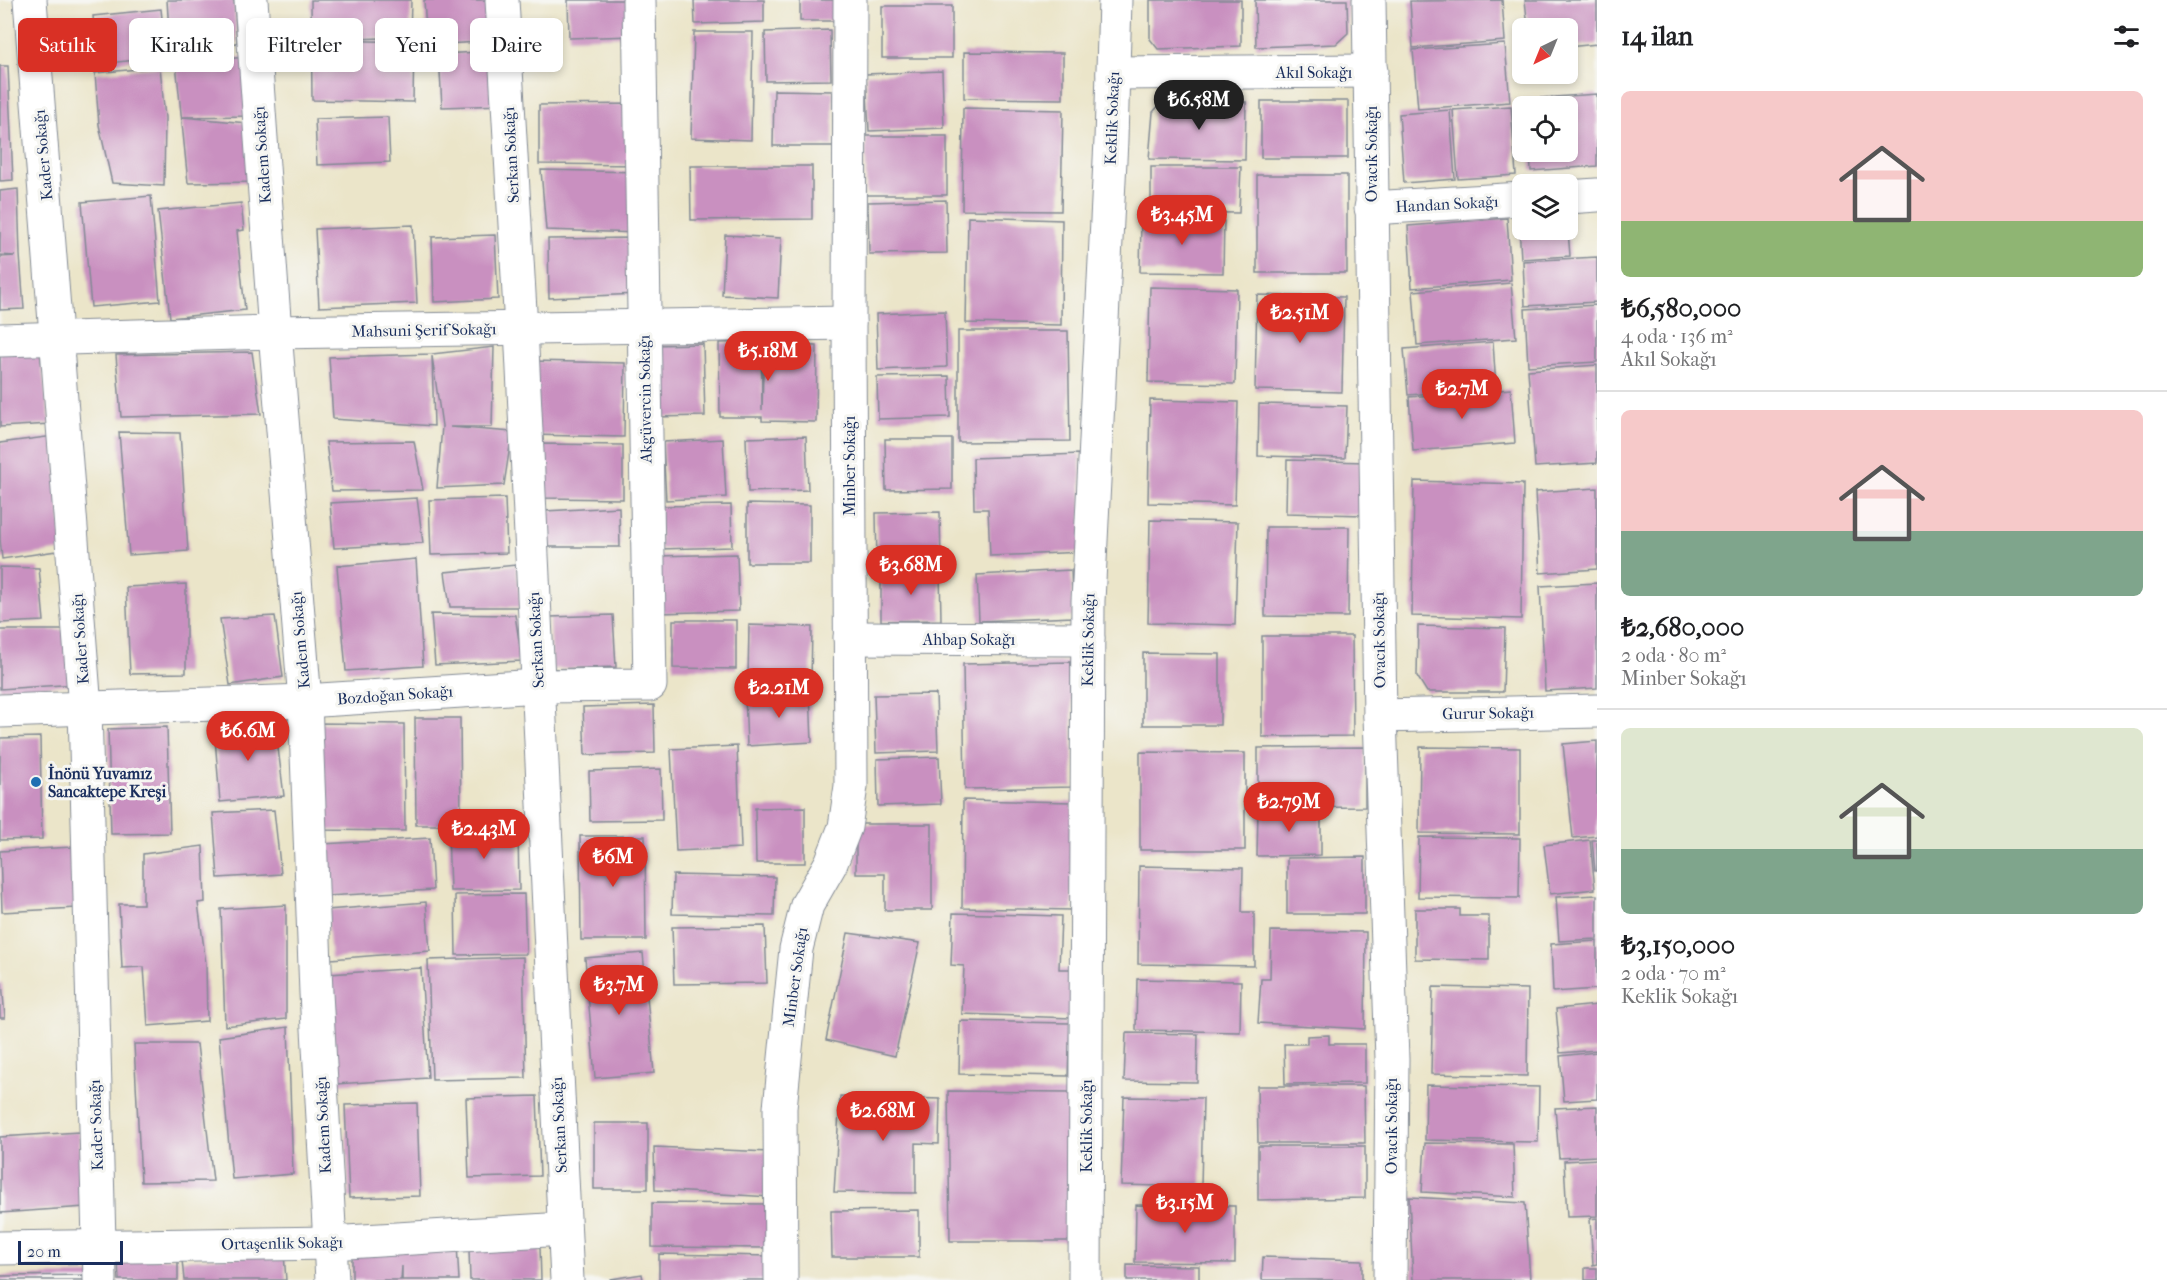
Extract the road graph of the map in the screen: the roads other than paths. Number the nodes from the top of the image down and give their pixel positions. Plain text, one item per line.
1 (30, 0) edge
2 (251, 0) edge
3 (502, 0) edge
4 (639, 0) edge
5 (850, 0) edge
6 (1115, 0) edge
7 (1369, 0) edge
8 (1371, 71) junction
9 (1113, 73) junction
10 (1597, 195) edge
11 (1578, 196) edge
12 (1512, 200) edge
13 (1371, 208) junction
14 (849, 323) junction
15 (644, 326) junction
16 (521, 328) junction
17 (275, 332) junction
18 (57, 338) junction
19 (0, 340) edge
20 (850, 638) junction
21 (1088, 639) junction
22 (538, 686) junction
23 (305, 701) junction
24 (85, 708) junction
25 (0, 711) edge
26 (1597, 711) edge
27 (1380, 716) junction
28 (564, 1229) junction
29 (330, 1243) junction
30 (100, 1246) junction
31 (0, 1248) edge
32 (100, 1280) edge
33 (332, 1280) edge
34 (567, 1280) edge
35 (781, 1280) edge
36 (1085, 1280) edge
37 (1390, 1280) edge

1 - 18 street, Kader Sokağı
2 - 17 street, Kadem Sokağı
3 - 16 street, Serkan Sokağı
4 - 15 street, Akgüvercin Sokağı
5 - 14 street, Minber Sokağı
6 - 9 street, Keklik Sokağı
7 - 8 street, Ovacık Sokağı
8 - 9 street, Akıl Sokağı
8 - 13 street, Ovacık Sokağı
9 - 21 street, Keklik Sokağı
10 - 11 street
12 - 13 street, Handan Sokağı
13 - 27 street, Ovacık Sokağı
14 - 15 street, Mahsuni Şerif Sokağı
14 - 20 street, Minber Sokağı
15 - 16 street, Mahsuni Şerif Sokağı
15 - 22 street, Akgüvercin Sokağı
16 - 17 street, Mahsuni Şerif Sokağı
16 - 22 street, Serkan Sokağı
17 - 18 street, Mahsuni Şerif Sokağı
17 - 23 street, Kadem Sokağı
18 - 19 street, Mahsuni Şerif Sokağı
18 - 24 street, Kader Sokağı
20 - 21 street, Ahbap Sokağı
20 - 35 street, Minber Sokağı
21 - 36 street, Keklik Sokağı
22 - 23 street, Bozdoğan Sokağı
22 - 28 street, Serkan Sokağı
23 - 24 street, Bozdoğan Sokağı
23 - 29 street, Kadem Sokağı
24 - 25 street, Bozdoğan Sokağı
24 - 30 street, Kader Sokağı
26 - 27 street, Gurur Sokağı
27 - 37 street, Ovacık Sokağı
28 - 29 street, Ortaşenlik Sokağı
28 - 34 street, Serkan Sokağı
29 - 30 street, Ortaşenlik Sokağı
29 - 33 street, Kadem Sokağı
30 - 31 street, Ortaşenlik Sokağı
30 - 32 street, Kader Sokağı

